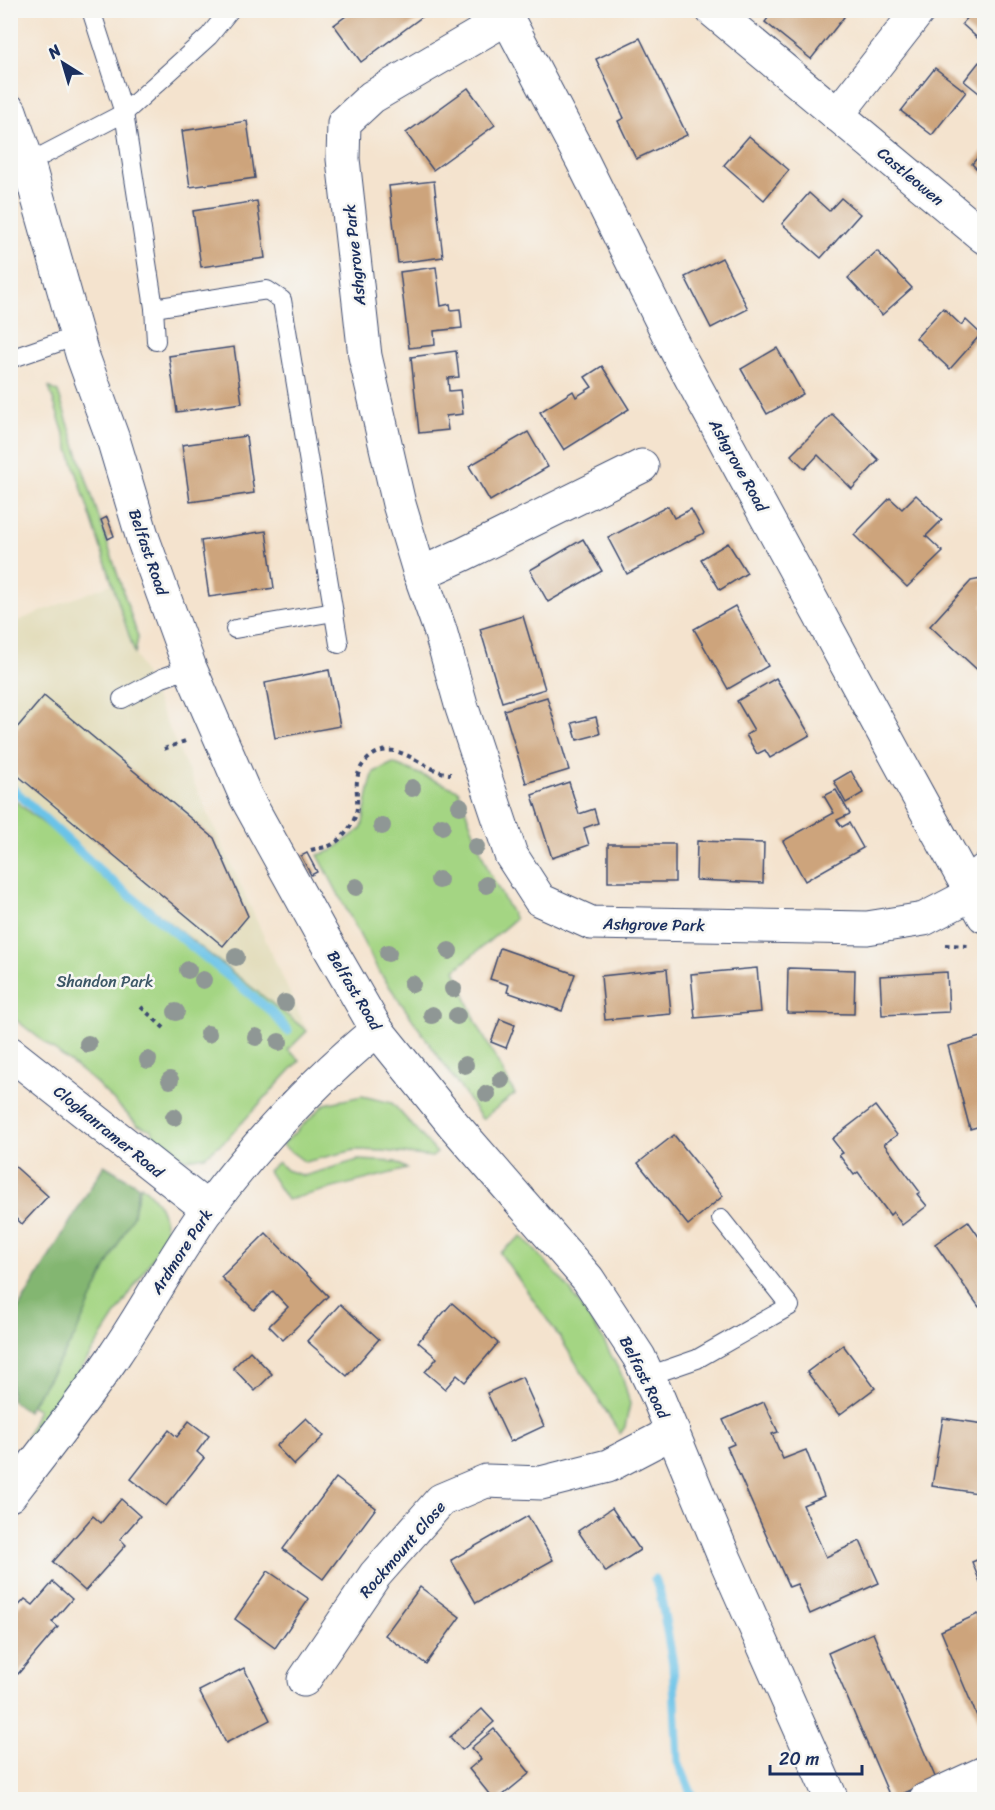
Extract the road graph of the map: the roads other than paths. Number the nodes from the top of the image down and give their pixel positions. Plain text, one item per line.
1 (91, 10) edge
2 (230, 10) edge
3 (712, 10) edge
4 (919, 10) edge
5 (505, 14) edge
6 (10, 111) edge
7 (124, 113) junction
8 (837, 115) junction
9 (28, 163) junction
10 (984, 237) edge
11 (154, 308) junction
12 (77, 336) junction
13 (156, 341) dead end
14 (17, 356) edge
15 (642, 466) dead end
16 (420, 574) junction
17 (334, 612) junction
18 (235, 629) dead end
19 (339, 644) dead end
20 (190, 668) junction
21 (122, 699) dead end
22 (976, 887) edge
23 (377, 1029) junction
24 (10, 1053) edge
25 (208, 1209) junction
26 (721, 1219) dead end
27 (648, 1376) junction
28 (673, 1432) junction
29 (10, 1495) edge
30 (304, 1680) dead end
31 (984, 1773) edge
32 (832, 1800) edge
33 (925, 1800) edge

1 - 7 lane
2 - 7 lane
3 - 8 main road, Castleowen
4 - 8 main road
5 - 16 main road, Ashgrove Park
5 - 22 main road, Ashgrove Road
6 - 9 main road, Belfast Road
7 - 9 lane
7 - 11 lane
8 - 10 main road, Castleowen
9 - 12 main road, Belfast Road
11 - 13 lane
11 - 17 lane
12 - 14 lane
12 - 20 main road, Belfast Road
15 - 16 main road
16 - 22 main road, Ashgrove Park
17 - 18 lane
17 - 19 lane
20 - 21 lane
20 - 23 main road, Belfast Road
23 - 25 main road, Ardmore Park
23 - 27 main road, Belfast Road
24 - 25 main road, Cloghanramer Road
25 - 29 main road, Ardmore Park
26 - 27 lane
27 - 28 main road, Belfast Road
28 - 30 main road, Rockmount Close
28 - 32 main road, Belfast Road
31 - 33 main road

